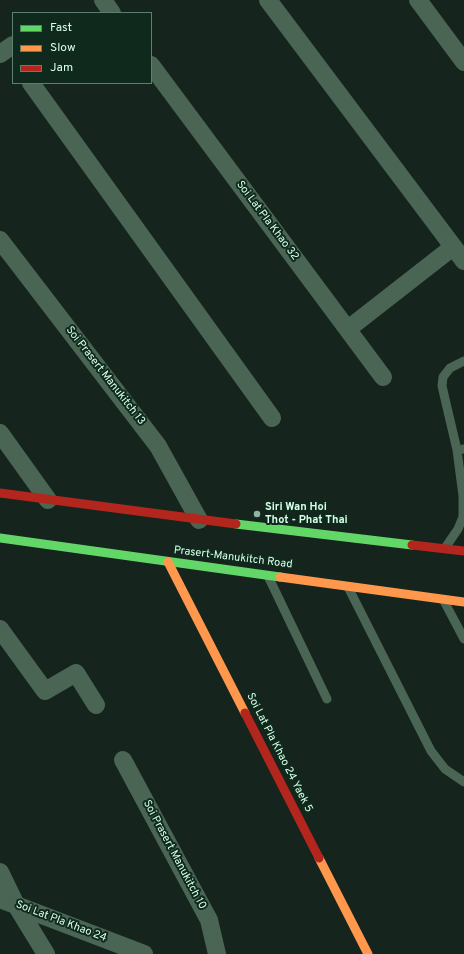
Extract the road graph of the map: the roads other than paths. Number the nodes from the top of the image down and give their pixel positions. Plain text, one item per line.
1 (103, 0) edge
2 (268, 0) edge
3 (418, 0) edge
4 (111, 12) edge
5 (464, 62) edge
6 (152, 66) edge
7 (32, 84) edge
8 (0, 240) edge
9 (459, 254) edge
10 (348, 329) junction
11 (464, 362) edge
12 (383, 377) dead end
13 (272, 418) dead end
14 (0, 433) edge
15 (461, 449) edge
16 (0, 493) edge
17 (464, 496) edge
18 (48, 500) junction
19 (199, 520) junction
20 (0, 538) edge
21 (444, 549) junction
22 (464, 551) edge
23 (168, 562) junction
24 (268, 574) junction
25 (348, 586) junction
26 (443, 599) junction
27 (464, 602) edge
28 (0, 629) edge
29 (464, 639) edge
30 (327, 699) dead end
31 (96, 705) dead end
32 (123, 760) dead end
33 (464, 782) edge
34 (0, 872) edge
35 (8, 902) edge
36 (46, 954) edge
37 (144, 954) edge
38 (217, 954) edge
39 (368, 954) edge

1 - 4 street
2 - 9 street
3 - 5 street
6 - 10 street, Soi Lat Pla Khao 32
7 - 13 street
8 - 19 street, Soi Prasert Manukitch 13
9 - 10 street
10 - 12 street, Soi Lat Pla Khao 32
11 - 15 lane
14 - 18 street
15 - 17 lane
16 - 18 main road
17 - 21 lane
18 - 19 main road
19 - 21 main road
20 - 23 main road, Prasert-Manukitch Road
21 - 22 main road
23 - 24 main road, Prasert-Manukitch Road
23 - 39 main road, Soi Lat Pla Khao 24 Yaek 5
24 - 25 main road, Prasert-Manukitch Road
24 - 30 lane
25 - 26 main road, Prasert-Manukitch Road
25 - 33 lane
26 - 27 main road, Prasert-Manukitch Road
26 - 29 lane
28 - 31 street
32 - 38 street, Soi Prasert Manukitch 10
34 - 35 street
35 - 36 street
35 - 37 street, Soi Lat Pla Khao 24

